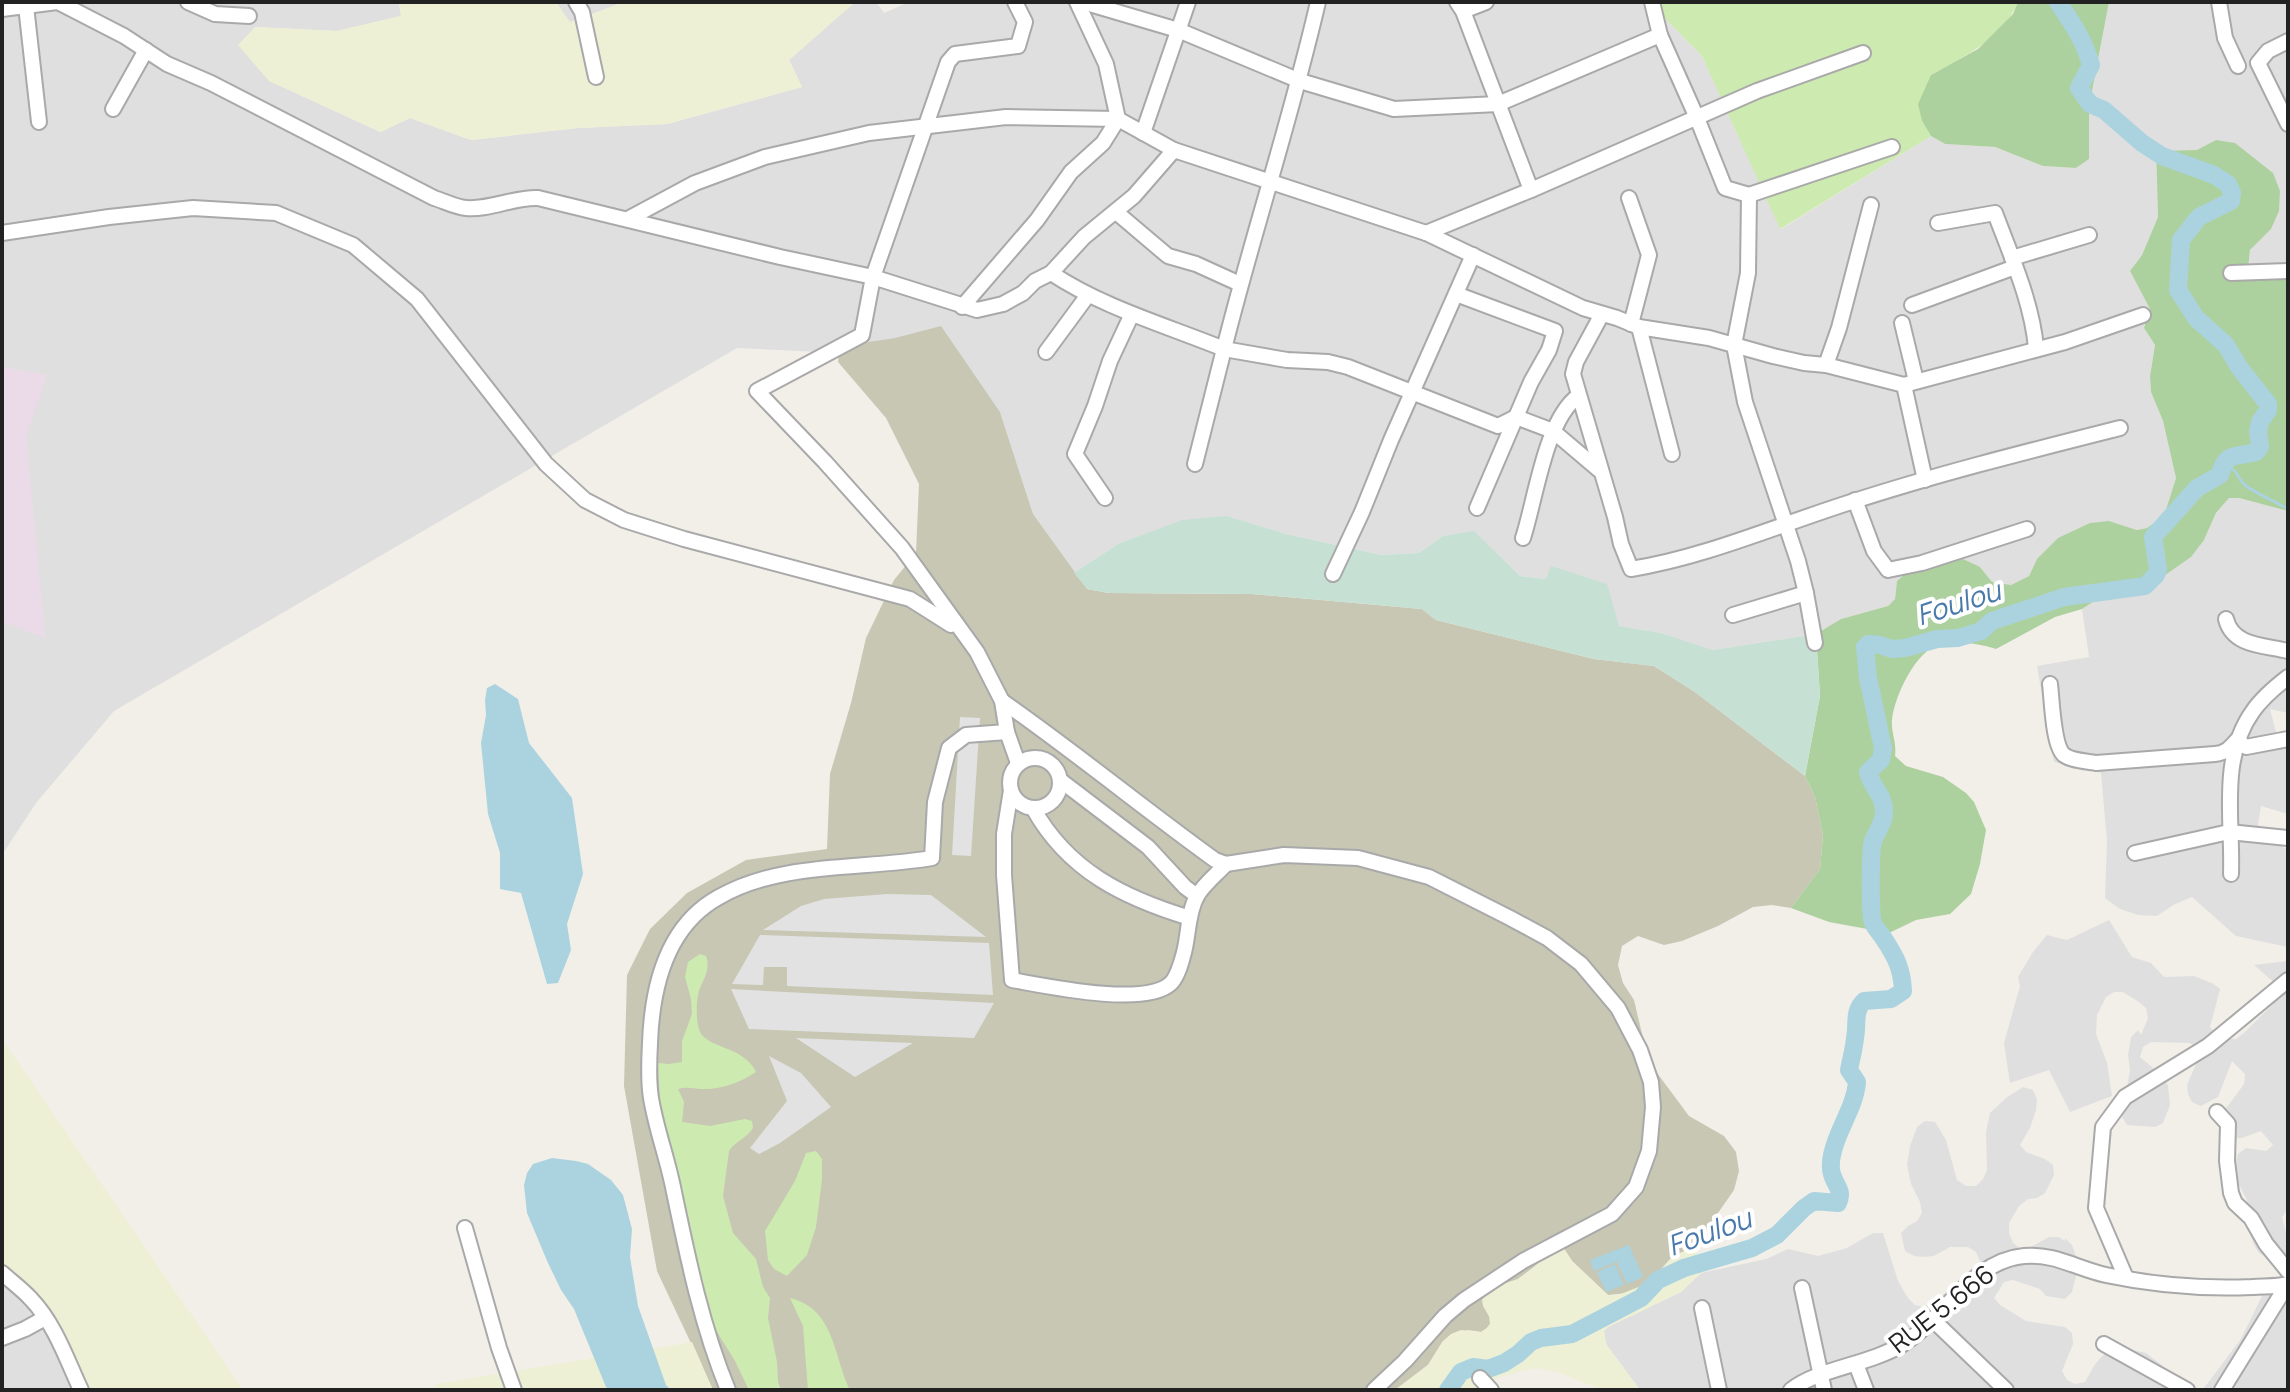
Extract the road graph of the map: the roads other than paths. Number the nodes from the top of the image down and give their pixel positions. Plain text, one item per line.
1 (58, 2) edge
2 (188, 2) edge
3 (576, 2) edge
4 (1015, 2) edge
5 (1077, 2) edge
6 (1083, 2) edge
7 (1188, 2) edge
8 (1318, 2) edge
9 (1486, 2) edge
10 (1652, 2) edge
11 (2219, 2) edge
12 (26, 6) junction
13 (1460, 7) edge
14 (2, 9) edge
15 (249, 16) dead end
16 (1178, 30) junction
17 (1660, 35) junction
18 (2288, 41) edge
19 (146, 50) junction
20 (1863, 53) dead end
21 (2258, 63) junction
22 (596, 77) dead end
23 (1300, 81) junction
24 (1498, 104) junction
25 (113, 109) dead end
26 (1697, 118) junction
27 (1118, 119) junction
28 (39, 122) dead end
29 (2288, 124) edge
30 (925, 126) junction
31 (1143, 133) junction
32 (1892, 147) dead end
33 (1174, 150) junction
34 (1271, 182) junction
35 (1531, 190) junction
36 (1749, 195) junction
37 (1629, 198) dead end
38 (1871, 205) dead end
39 (1116, 212) junction
40 (628, 219) junction
41 (1938, 223) dead end
42 (2, 233) edge
43 (1426, 233) junction
44 (2089, 235) dead end
45 (1473, 255) junction
46 (2013, 262) junction
47 (2288, 271) edge
48 (1051, 273) junction
49 (2231, 273) dead end
50 (873, 277) junction
51 (1240, 284) junction
52 (1456, 294) junction
53 (1088, 295) junction
54 (1912, 305) dead end
55 (962, 307) junction
56 (1602, 314) junction
57 (2143, 315) dead end
58 (1131, 316) junction
59 (1902, 323) dead end
60 (1635, 326) junction
61 (1734, 345) junction
62 (2036, 348) junction
63 (1224, 349) junction
64 (1046, 352) dead end
65 (1826, 365) junction
66 (1910, 383) junction
67 (1412, 393) junction
68 (1578, 396) junction
69 (1516, 417) junction
70 (2120, 428) dead end
71 (1553, 431) junction
72 (1672, 454) dead end
73 (1195, 464) dead end
74 (1601, 472) junction
75 (1925, 480) junction
76 (1105, 498) dead end
77 (1855, 500) junction
78 (1477, 508) dead end
79 (1785, 523) junction
80 (2027, 529) dead end
81 (1523, 538) dead end
82 (1333, 574) dead end
83 (1806, 593) junction
84 (1733, 615) dead end
85 (2226, 619) dead end
86 (961, 633) junction
87 (1815, 643) dead end
88 (2288, 651) edge
89 (2288, 677) edge
90 (2050, 684) dead end
91 (1002, 701) junction
92 (1007, 732) junction
93 (2288, 739) edge
94 (2237, 740) junction
95 (1018, 763) junction
96 (1060, 780) junction
97 (1011, 790) junction
98 (1033, 808) junction
99 (2229, 832) junction
100 (2288, 838) edge
101 (2135, 853) dead end
102 (1226, 864) junction
103 (2231, 874) dead end
104 (1197, 896) junction
105 (1190, 918) junction
106 (2288, 980) edge
107 (2217, 1112) dead end
108 (465, 1228) dead end
109 (2, 1273) edge
110 (2126, 1278) junction
111 (2288, 1280) edge
112 (1802, 1288) dead end
113 (1702, 1308) dead end
114 (45, 1318) junction
115 (1932, 1319) junction
116 (2, 1338) edge
117 (2104, 1344) dead end
118 (1856, 1364) junction
119 (1820, 1375) junction
120 (1480, 1378) dead end
121 (81, 1390) edge
122 (514, 1390) edge
123 (728, 1390) edge
124 (1374, 1390) edge
125 (1491, 1390) edge
126 (1719, 1390) edge
127 (1791, 1390) edge
128 (1824, 1390) edge
129 (1866, 1390) edge
130 (2006, 1390) edge
131 (2187, 1390) edge
132 (2222, 1390) edge

1 - 12 street
1 - 19 street
2 - 15 street
3 - 22 street
4 - 30 street
5 - 27 street
6 - 16 street
7 - 16 street
8 - 23 street
9 - 13 street
10 - 17 street
11 - 21 street
12 - 14 street
12 - 28 street
13 - 24 street
16 - 23 street
16 - 31 street
17 - 24 street
17 - 26 street
18 - 21 street
19 - 25 street
19 - 40 street
20 - 26 street
21 - 29 street
23 - 24 street
23 - 34 street
24 - 35 street
26 - 35 street
26 - 36 street
27 - 30 street
27 - 31 street
27 - 55 street
30 - 40 street
30 - 50 street
31 - 33 street
32 - 36 street
33 - 34 street
33 - 39 street
34 - 43 street
34 - 51 street
35 - 43 street
36 - 61 street
37 - 60 street
38 - 65 street
39 - 48 street
39 - 51 street
40 - 50 street
41 - 46 street
42 - 86 street
43 - 45 street
44 - 46 street
45 - 52 street
45 - 56 street
46 - 54 street
46 - 62 street
47 - 49 street
48 - 53 street
48 - 55 street
50 - 55 street
50 - 86 street
51 - 63 street
52 - 67 street
52 - 69 street
53 - 58 street
53 - 64 street
56 - 60 street
56 - 68 street
57 - 62 street
58 - 63 street
58 - 76 street
59 - 66 street
60 - 61 street
60 - 72 street
61 - 65 street
61 - 79 street
62 - 66 street
63 - 67 street
63 - 73 street
65 - 66 street
66 - 75 street
67 - 69 street
67 - 82 street
68 - 71 street
68 - 74 street
69 - 71 street
69 - 78 street
70 - 75 street
71 - 74 street
71 - 81 street
74 - 79 street
75 - 77 street
77 - 79 street
77 - 80 street
79 - 83 street
83 - 84 street
83 - 87 street
85 - 88 street
86 - 91 street
89 - 94 street
90 - 94 street
91 - 92 street
91 - 102 street
92 - 95 street
92 - 123 street
93 - 94 street
94 - 99 street
95 - 96 street
95 - 97 street
96 - 98 street
96 - 104 street
97 - 98 street
97 - 105 street
98 - 105 street
99 - 100 street
99 - 101 street
99 - 103 street
102 - 104 street
102 - 124 street
104 - 105 street
106 - 110 street
107 - 111 street
108 - 122 street
109 - 114 street
110 - 111 street, RUE 5.666
110 - 115 street, RUE 5.666
111 - 132 street
112 - 119 street
113 - 126 street
114 - 116 street
114 - 121 street
115 - 118 street, RUE 5.666
115 - 130 street
117 - 131 street
118 - 119 street, RUE 5.666
118 - 129 street
119 - 127 street, RUE 5.666
119 - 128 street
120 - 125 street

